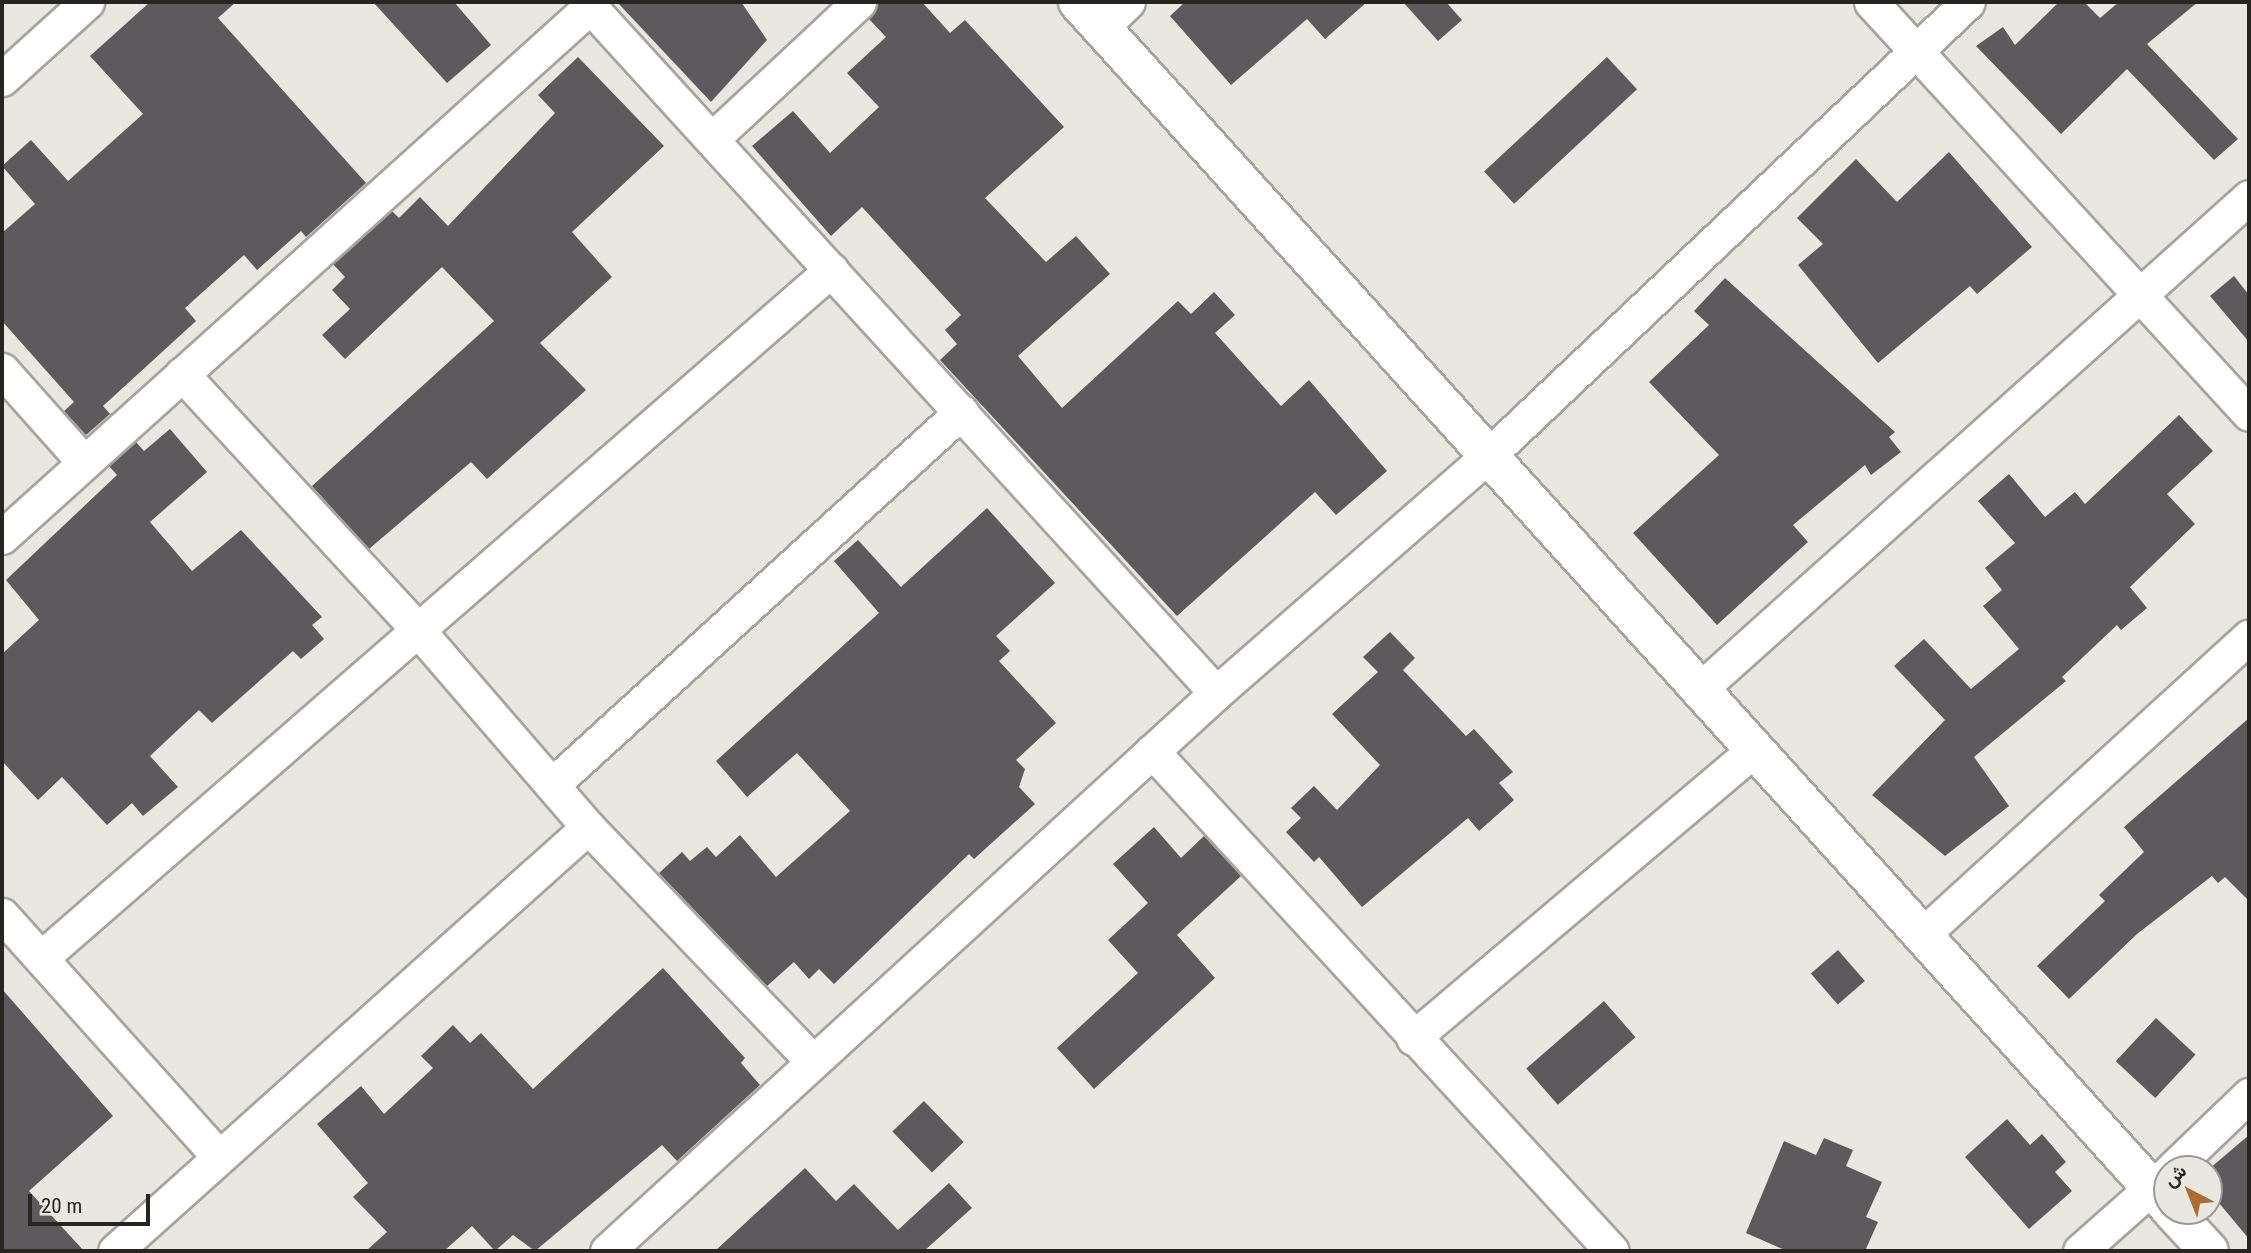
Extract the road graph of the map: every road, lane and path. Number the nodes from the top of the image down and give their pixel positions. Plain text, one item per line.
1 (87, 2) edge
2 (859, 2) edge
3 (1871, 2) edge
4 (1968, 2) edge
5 (589, 4) edge
6 (1103, 10) edge
7 (1915, 50) junction
8 (2, 79) edge
9 (712, 139) junction
10 (2249, 197) edge
11 (831, 270) junction
12 (2139, 296) junction
13 (2, 370) edge
14 (182, 374) junction
15 (961, 412) junction
16 (2249, 414) edge
17 (1492, 453) junction
18 (85, 462) junction
19 (2, 537) edge
20 (417, 629) junction
21 (2249, 637) edge
22 (1698, 691) junction
23 (1216, 693) junction
24 (1153, 751) junction
25 (1752, 752) junction
26 (552, 785) junction
27 (588, 827) junction
28 (2, 915) edge
29 (1922, 936) junction
30 (41, 958) junction
31 (1413, 1038) junction
32 (813, 1062) junction
33 (2249, 1095) edge
34 (2197, 1155) edge
35 (218, 1156) junction
36 (2153, 1176) edge
37 (2153, 1199) edge
38 (2191, 1225) edge
39 (115, 1251) edge
40 (607, 1251) edge
41 (1612, 1251) edge
42 (2080, 1251) edge
43 (2209, 1251) edge

1 - 8 street
2 - 9 street
3 - 7 street
4 - 7 street
5 - 9 street
5 - 14 street
6 - 17 street
7 - 12 street
7 - 17 street
9 - 11 street
10 - 12 street
11 - 15 street
11 - 20 street
12 - 16 street
12 - 22 street
13 - 18 street
14 - 18 street
14 - 20 street
15 - 23 street
15 - 26 street
17 - 22 street
17 - 23 street
18 - 19 street
20 - 26 street
20 - 30 street
21 - 29 street
22 - 25 street
23 - 24 street
24 - 31 street
24 - 32 street
25 - 29 street
25 - 31 street
26 - 27 street
27 - 32 street
27 - 35 street
28 - 30 street
29 - 36 street
30 - 35 street
31 - 41 street
32 - 40 street
33 - 34 street
35 - 39 street
37 - 42 street
38 - 43 street

